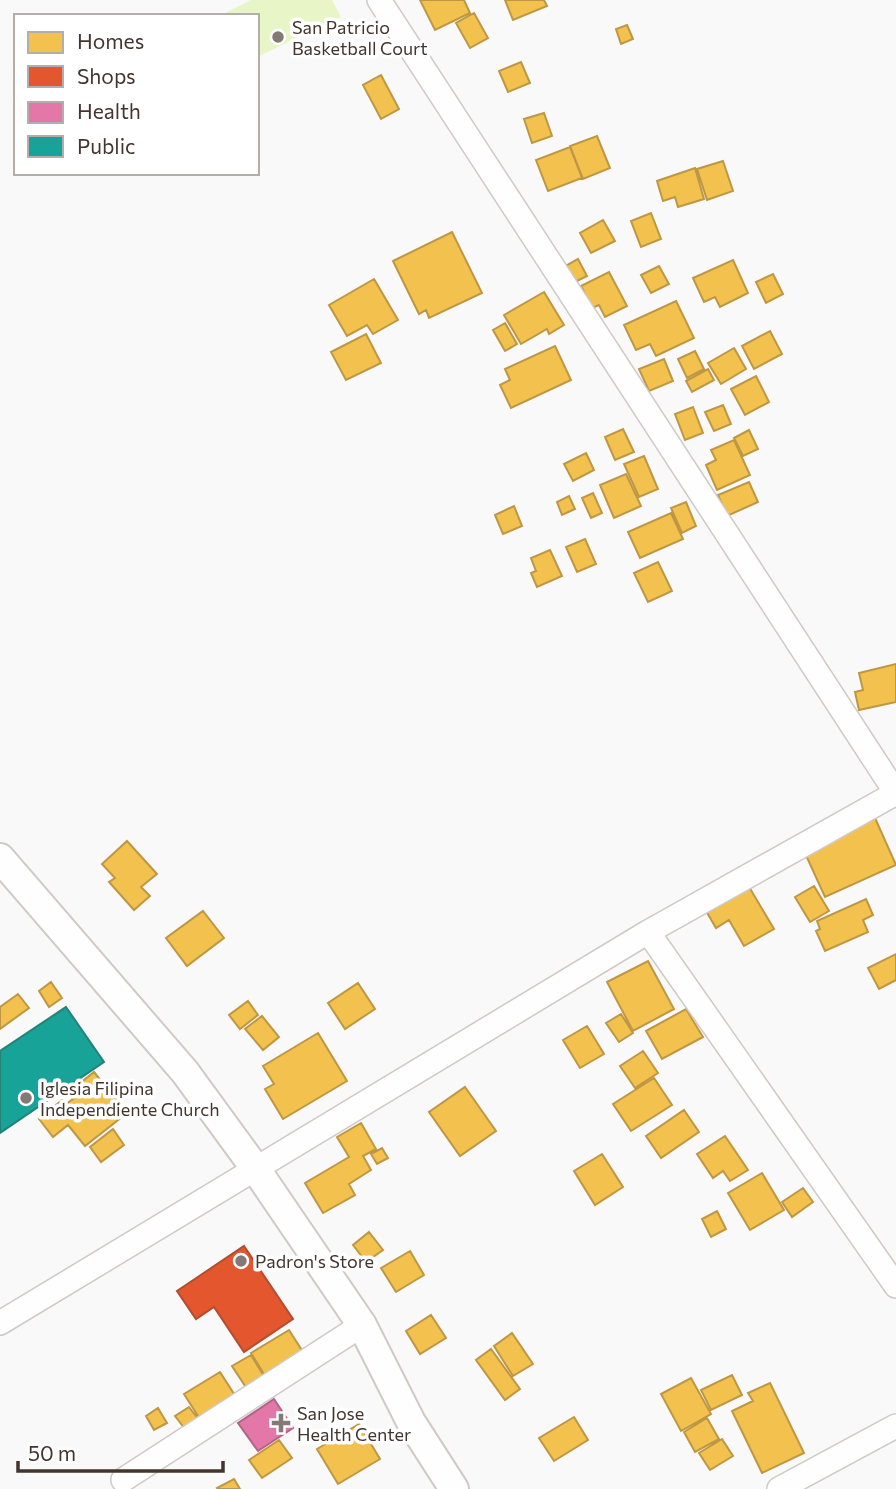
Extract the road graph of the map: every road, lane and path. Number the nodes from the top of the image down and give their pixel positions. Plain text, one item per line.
1 (379, 0) edge
2 (896, 793) edge
3 (0, 858) edge
4 (648, 932) junction
5 (255, 1168) junction
6 (896, 1286) edge
7 (0, 1323) edge
8 (362, 1325) junction
9 (896, 1426) edge
10 (123, 1480) dead end
11 (454, 1489) edge
12 (779, 1489) edge

1 - 2 street
2 - 4 street
3 - 5 street
4 - 5 street
4 - 6 street
5 - 7 street
5 - 8 street
8 - 10 street
8 - 11 street
9 - 12 street

